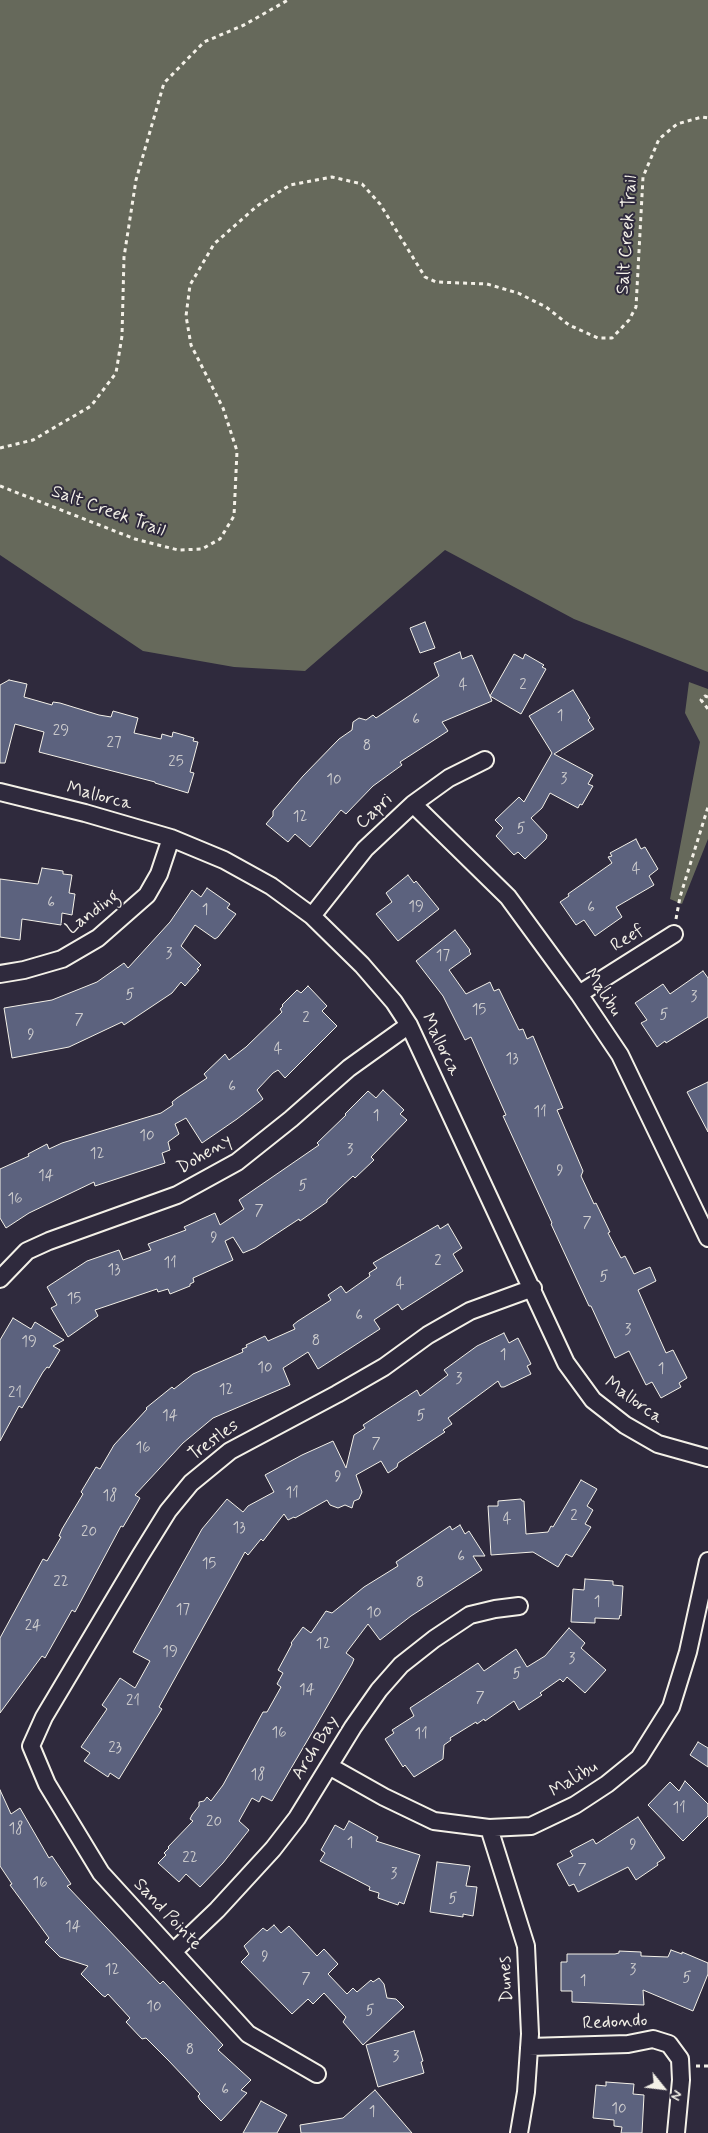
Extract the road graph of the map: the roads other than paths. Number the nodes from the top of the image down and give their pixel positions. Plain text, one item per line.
1 (484, 760) dead end
2 (0, 792) edge
3 (413, 804) junction
4 (171, 838) junction
5 (312, 916) junction
6 (674, 934) road end
7 (0, 974) edge
8 (579, 994) junction
9 (409, 1025) junction
10 (708, 1238) edge
11 (0, 1279) edge
12 (533, 1288) junction
13 (708, 1458) edge
14 (708, 1561) edge
15 (519, 1606) dead end
16 (31, 1746) joint
17 (328, 1766) junction
18 (489, 1828) junction
19 (174, 1952) junction
20 (529, 2047) junction
21 (317, 2074) dead end
22 (519, 2133) edge
23 (676, 2133) edge

1 - 3 street, Capri
2 - 4 street, Mallorca
3 - 5 street, Capri
3 - 8 street, Malibu
4 - 5 street, Mallorca
4 - 7 street, Landing
5 - 9 street, Mallorca
6 - 8 street, Reef
8 - 10 street, Malibu
9 - 11 street, Doheny
9 - 12 street, Mallorca
12 - 13 street, Mallorca
12 - 16 street, Trestles
14 - 18 street, Malibu
15 - 17 street, Arch Bay
16 - 19 street, Sand Pointe
17 - 18 street, Malibu
17 - 19 street, Arch Bay
18 - 20 street, Dunes
19 - 21 street, Sand Pointe
20 - 22 street, Dunes
20 - 23 street, Redondo

